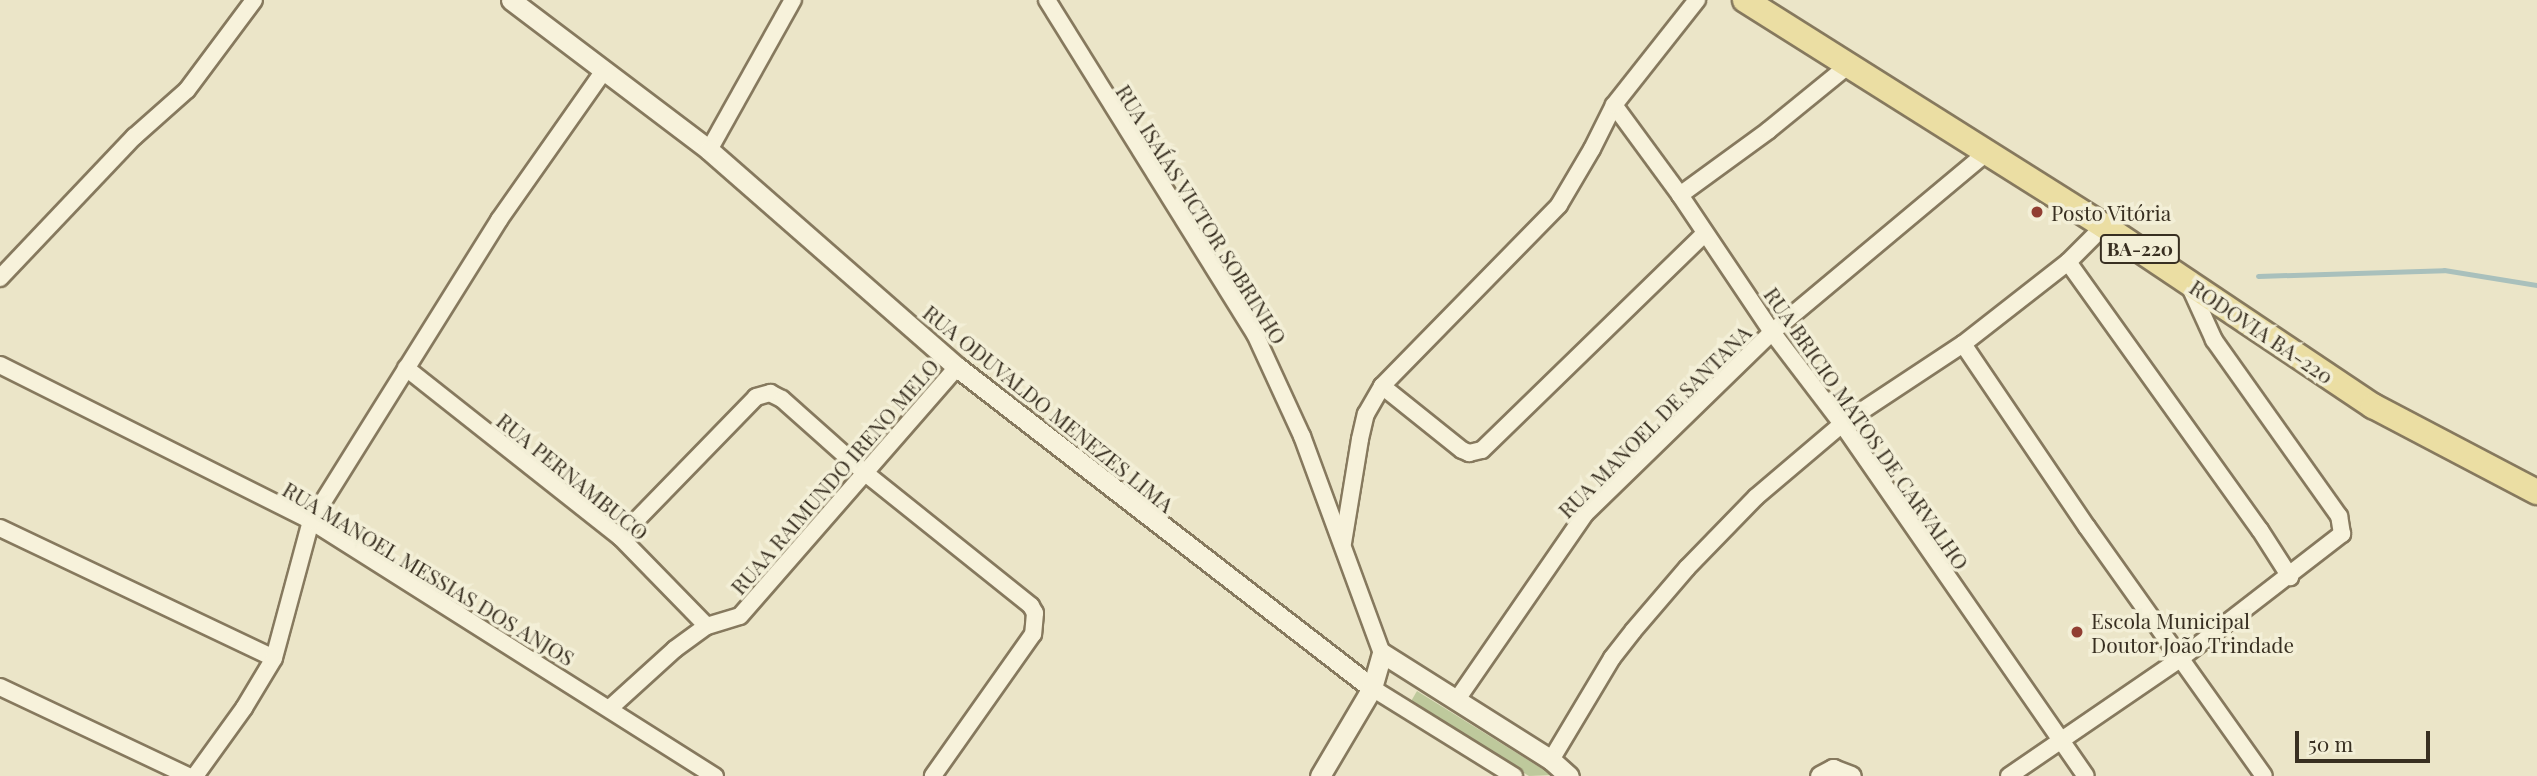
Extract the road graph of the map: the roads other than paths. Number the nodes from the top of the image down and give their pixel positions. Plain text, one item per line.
1 (254, 0) edge
2 (511, 0) edge
3 (793, 0) edge
4 (1047, 0) edge
5 (1697, 0) edge
6 (1745, 0) edge
7 (1850, 64) junction
8 (603, 72) junction
9 (1614, 105) junction
10 (709, 150) junction
11 (1986, 153) junction
12 (1680, 195) junction
13 (2104, 226) junction
14 (1705, 233) junction
15 (2068, 262) junction
16 (0, 278) edge
17 (2187, 280) junction
18 (1772, 332) junction
19 (1963, 344) junction
20 (0, 365) edge
21 (957, 367) junction
22 (405, 368) junction
23 (1382, 386) junction
24 (1842, 424) junction
25 (864, 472) junction
26 (2537, 492) edge
27 (311, 522) junction
28 (0, 528) edge
29 (620, 537) junction
30 (1342, 546) junction
31 (2290, 577) junction
32 (707, 626) junction
33 (1382, 653) junction
34 (274, 658) junction
35 (2180, 659) junction
36 (0, 687) edge
37 (1372, 688) junction
38 (1456, 701) junction
39 (610, 708) junction
40 (2059, 739) junction
41 (1552, 760) junction
42 (188, 776) edge
43 (195, 776) edge
44 (715, 776) edge
45 (933, 776) edge
46 (1320, 776) edge
47 (1514, 776) edge
48 (1569, 776) edge
49 (1820, 776) edge
50 (1851, 776) edge
51 (2008, 776) edge
52 (2086, 776) edge
53 (2264, 776) edge

1 - 16 street
2 - 8 street, RUA ODUVALDO MENEZES LIMA
3 - 10 street
4 - 30 street, RUA ISAÍAS VICTOR SOBRINHO
5 - 9 street
6 - 7 main road, RODOVIA BA-220 / BA-220
7 - 11 main road, RODOVIA BA-220 / BA-220
7 - 12 street
8 - 10 street, RUA ODUVALDO MENEZES LIMA
8 - 22 street
9 - 12 street, RUA BRICIO MATOS DE CARVALHO
9 - 23 street
10 - 21 street, RUA ODUVALDO MENEZES LIMA
11 - 13 main road, RODOVIA BA-220 / BA-220
11 - 18 street, RUA MANOEL DE SANTANA
12 - 14 street, RUA BRICIO MATOS DE CARVALHO
13 - 15 street
13 - 17 main road, RODOVIA BA-220 / BA-220
14 - 18 street, RUA BRICIO MATOS DE CARVALHO
14 - 23 street
15 - 19 street
15 - 31 street
17 - 26 main road, RODOVIA BA-220 / BA-220
17 - 31 street
18 - 24 street, RUA BRICIO MATOS DE CARVALHO
18 - 38 street, RUA MANOEL DE SANTANA
19 - 24 street
19 - 35 street
20 - 27 street, RUA MANOEL MESSIAS DOS ANJOS
21 - 25 street, RUAA RAIMUNDO IRENO MELO
21 - 37 street, RUA ODUVALDO MENEZES LIMA
22 - 27 street
22 - 29 street, RUA PERNAMBUCO
23 - 30 street
24 - 40 street, RUA BRICIO MATOS DE CARVALHO
24 - 41 street
25 - 29 street
25 - 32 street, RUAA RAIMUNDO IRENO MELO
25 - 45 street
27 - 34 street
27 - 39 street, RUA MANOEL MESSIAS DOS ANJOS
28 - 34 street
29 - 32 street, RUA PERNAMBUCO
30 - 33 street, RUA ISAÍAS VICTOR SOBRINHO
31 - 35 street
32 - 39 street, RUAA RAIMUNDO IRENO MELO
33 - 37 street
33 - 38 street
34 - 43 street
35 - 40 street
35 - 53 street
36 - 42 street
37 - 46 street
37 - 47 street
38 - 41 street
39 - 44 street, RUA MANOEL MESSIAS DOS ANJOS
40 - 51 street
40 - 52 street, RUA BRICIO MATOS DE CARVALHO
41 - 48 street
49 - 50 street

